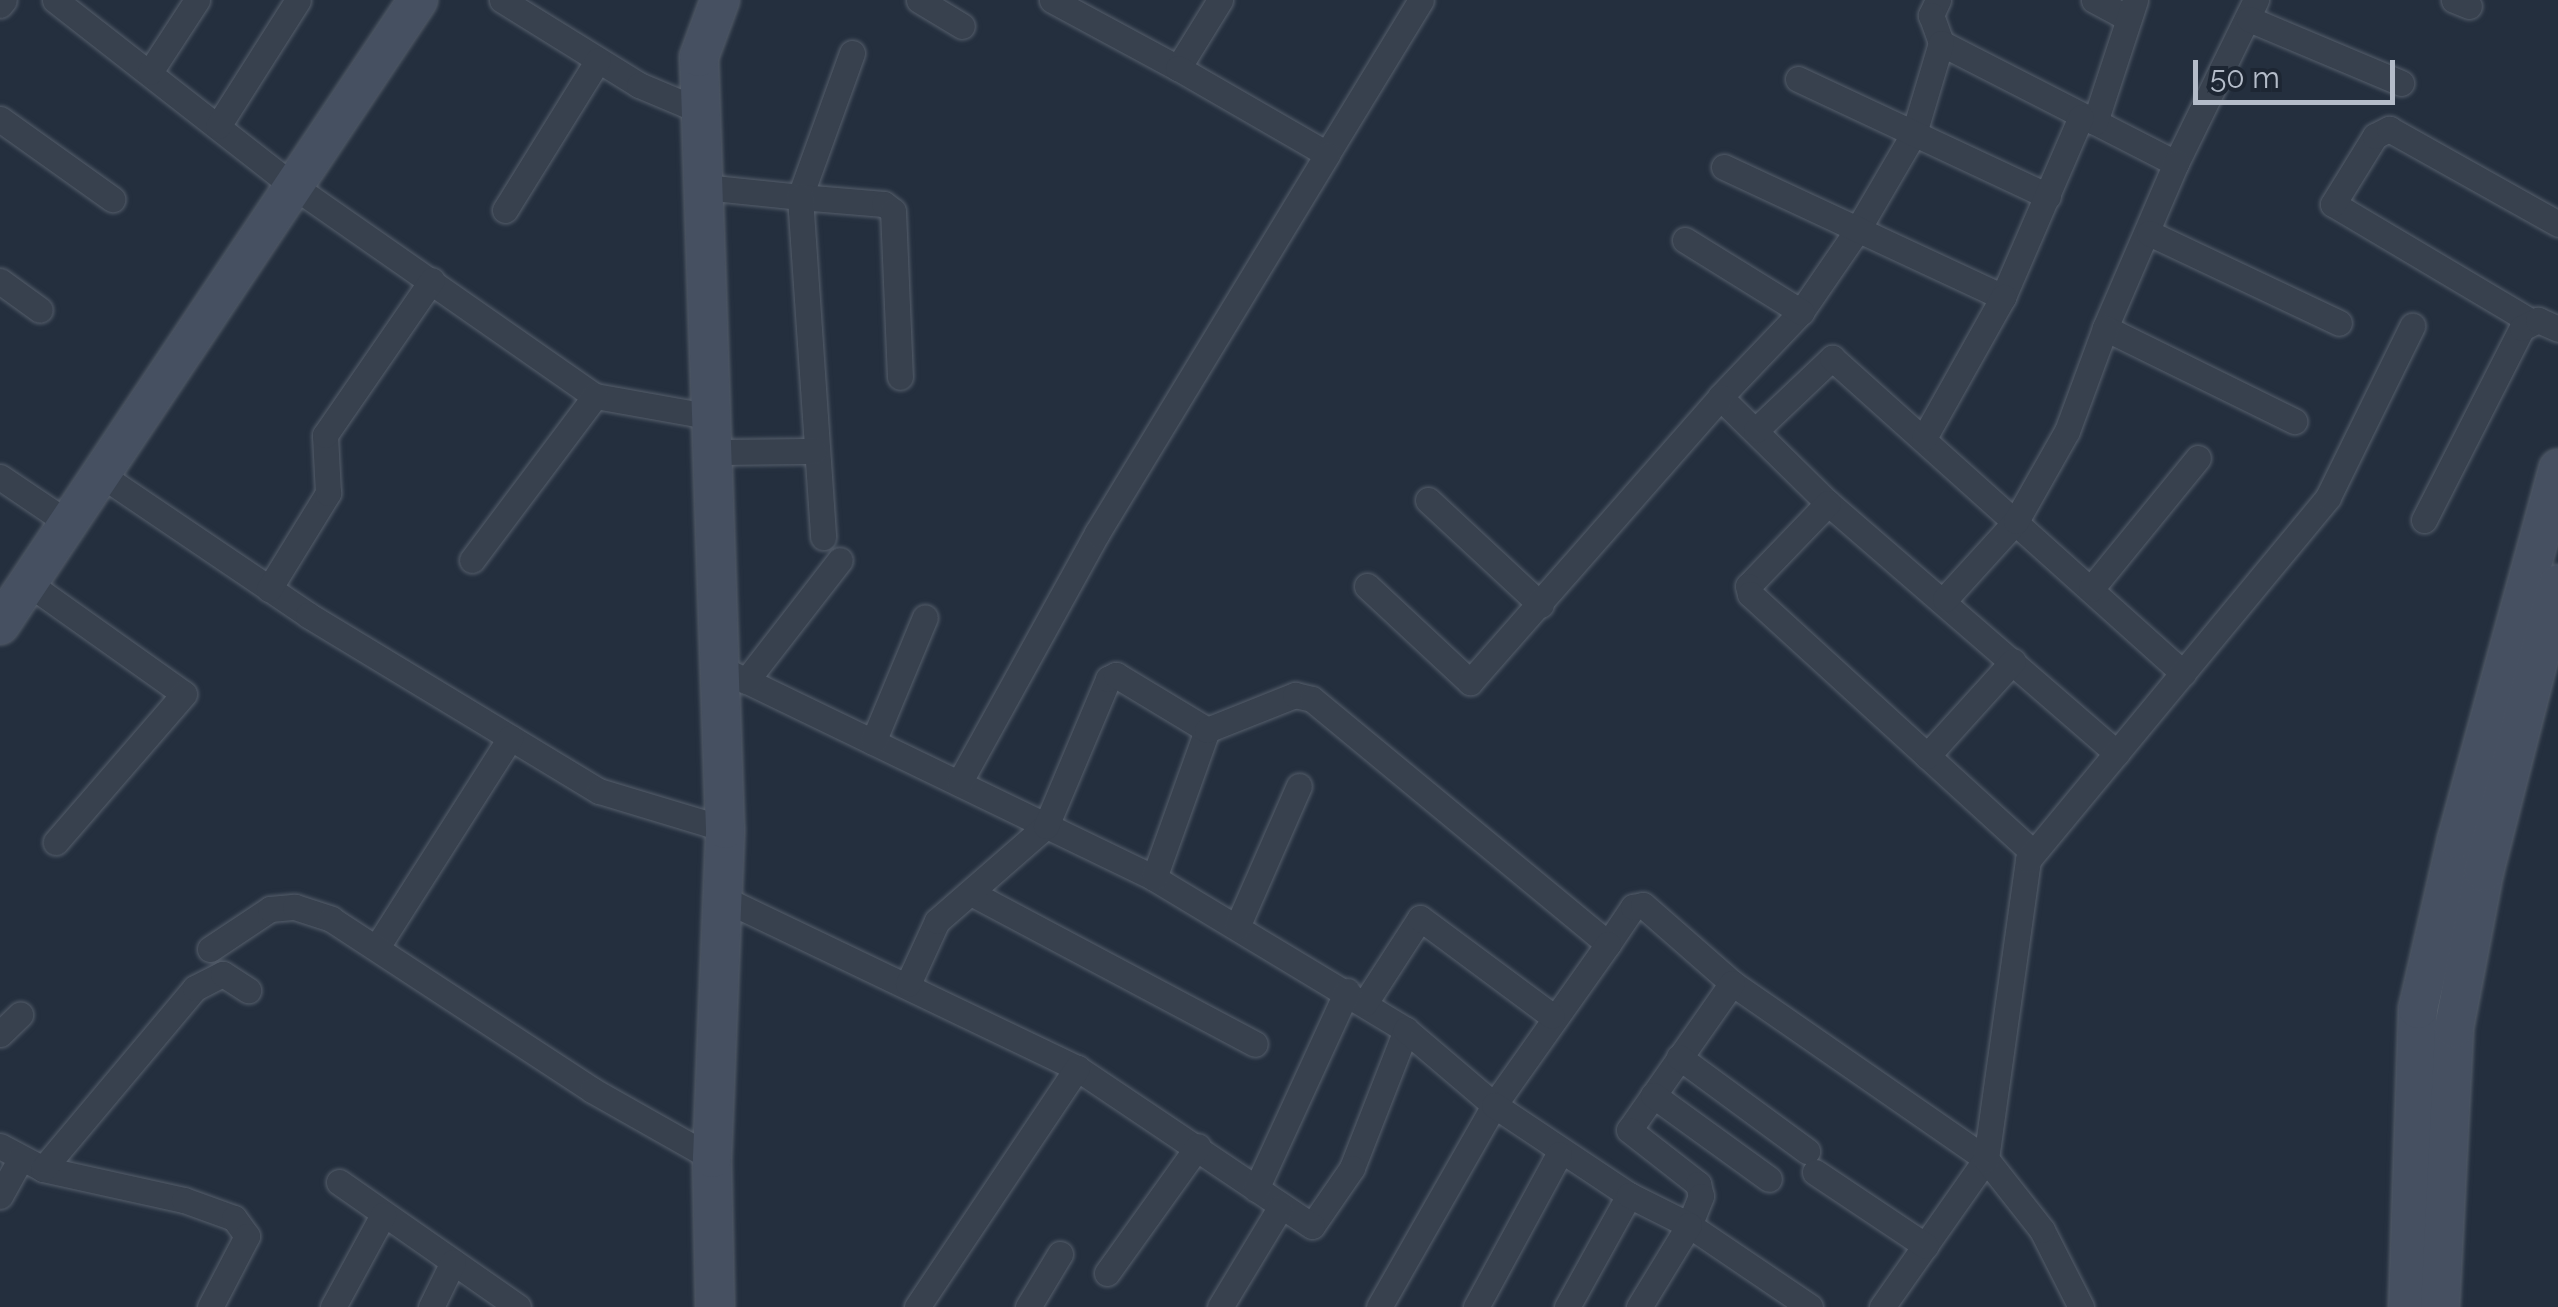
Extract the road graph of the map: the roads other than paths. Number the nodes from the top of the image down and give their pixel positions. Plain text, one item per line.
1 (196, 0) edge
2 (298, 0) edge
3 (418, 0) edge
4 (502, 0) edge
5 (720, 0) edge
6 (919, 0) edge
7 (1052, 0) edge
8 (1220, 0) edge
9 (1421, 0) edge
10 (1938, 0) edge
11 (2094, 0) edge
12 (68, 4) edge
13 (530, 7) edge
14 (2132, 9) edge
15 (2252, 10) edge
16 (962, 26) dead end
17 (1941, 43) junction
18 (852, 53) dead end
19 (598, 60) junction
20 (1178, 68) junction
21 (150, 72) junction
22 (1798, 78) dead end
23 (2401, 83) dead end
24 (701, 111) junction
25 (0, 119) edge
26 (2088, 120) junction
27 (218, 126) junction
28 (1914, 133) junction
29 (1327, 154) junction
30 (2176, 163) junction
31 (1724, 166) dead end
32 (292, 184) junction
33 (704, 188) junction
34 (800, 196) junction
35 (2048, 196) junction
36 (112, 199) dead end
37 (505, 210) dead end
38 (2558, 224) edge
39 (1858, 229) junction
40 (2149, 234) junction
41 (1685, 240) dead end
42 (432, 280) junction
43 (0, 281) edge
44 (2002, 297) junction
45 (40, 310) dead end
46 (1801, 312) junction
47 (2530, 322) junction
48 (2339, 323) dead end
49 (2412, 326) dead end
50 (2104, 328) junction
51 (2558, 329) edge
52 (900, 377) dead end
53 (594, 396) junction
54 (1720, 397) junction
55 (2294, 422) dead end
56 (1756, 430) junction
57 (714, 434) junction
58 (1924, 438) junction
59 (814, 452) junction
60 (2198, 458) dead end
61 (2558, 469) edge
62 (100, 474) junction
63 (0, 477) edge
64 (1428, 500) dead end
65 (1828, 503) junction
66 (2424, 520) dead end
67 (2016, 521) junction
68 (68, 523) junction
69 (823, 537) dead end
70 (2548, 553) edge
71 (472, 560) dead end
72 (840, 560) dead end
73 (28, 582) junction
74 (2558, 584) edge
75 (1368, 586) dead end
76 (269, 589) junction
77 (2090, 589) junction
78 (1945, 599) junction
79 (1541, 605) junction
80 (925, 616) dead end
81 (0, 625) edge
82 (2013, 660) junction
83 (2184, 673) junction
84 (734, 675) junction
85 (1208, 730) junction
86 (510, 738) junction
87 (873, 742) junction
88 (2117, 753) junction
89 (1927, 756) junction
90 (959, 784) junction
91 (1300, 786) dead end
92 (1046, 826) junction
93 (725, 829) junction
94 (56, 842) dead end
95 (2474, 844) junction
96 (2031, 851) junction
97 (1154, 878) junction
98 (973, 894) junction
99 (724, 899) junction
100 (1238, 927) junction
101 (1608, 944) junction
102 (376, 947) junction
103 (210, 949) dead end
104 (1732, 982) junction
105 (908, 984) junction
106 (248, 990) dead end
107 (1356, 997) junction
108 (20, 1015) dead end
109 (1552, 1016) junction
110 (1406, 1030) junction
111 (0, 1034) edge
112 (1255, 1044) dead end
113 (1679, 1057) junction
114 (1077, 1068) junction
115 (1652, 1095) junction
116 (1494, 1106) junction
117 (1198, 1146) junction
118 (1558, 1154) junction
119 (21, 1158) edge
120 (712, 1158) junction
121 (1986, 1160) junction
122 (1769, 1179) dead end
123 (340, 1182) dead end
124 (1256, 1189) junction
125 (1629, 1195) junction
126 (0, 1196) edge
127 (1280, 1208) junction
128 (383, 1215) junction
129 (1689, 1225) junction
130 (1926, 1246) junction
131 (1060, 1254) dead end
132 (453, 1262) junction
133 (1107, 1273) dead end
134 (1892, 1304) edge
135 (210, 1307) edge
136 (332, 1307) edge
137 (431, 1307) edge
138 (518, 1307) edge
139 (716, 1307) edge
140 (917, 1307) edge
141 (1028, 1307) edge
142 (1220, 1307) edge
143 (1379, 1307) edge
144 (1476, 1307) edge
145 (1566, 1307) edge
146 (1639, 1307) edge
147 (1810, 1307) edge
148 (2081, 1307) edge
149 (2408, 1307) edge
150 (2440, 1307) edge

1 - 21 street
2 - 27 street
3 - 32 street
4 - 13 street
5 - 24 street
6 - 16 street
7 - 20 street
8 - 20 street
9 - 29 street
10 - 17 street
11 - 14 street
12 - 21 street
13 - 19 street
14 - 26 street
15 - 23 street
15 - 30 street
17 - 26 street
17 - 28 street
18 - 34 street
19 - 24 street
19 - 37 street
20 - 29 street
21 - 27 street
22 - 28 street
24 - 33 street
25 - 36 street
26 - 30 street
26 - 35 street
27 - 32 street
28 - 35 street
28 - 39 street
29 - 90 street
30 - 40 street
31 - 39 street
32 - 42 street
32 - 62 street
33 - 34 street
33 - 57 street
34 - 52 street
34 - 59 street
35 - 44 street
38 - 47 street
39 - 44 street
39 - 46 street
40 - 48 street
40 - 50 street
41 - 46 street
42 - 53 street
42 - 76 street
43 - 45 street
44 - 58 street
46 - 54 street
47 - 51 street
47 - 66 street
49 - 83 street
50 - 55 street
50 - 67 street
53 - 57 street
53 - 71 street
54 - 56 street
54 - 79 street
56 - 58 street
56 - 65 street
57 - 59 street
57 - 84 street
58 - 67 street
59 - 69 street
60 - 77 street
61 - 70 street
62 - 68 street
62 - 76 street
63 - 68 street
64 - 79 street
65 - 78 street
65 - 89 street
67 - 77 street
67 - 78 street
68 - 73 street
70 - 95 street
72 - 84 street
73 - 81 street
73 - 94 street
74 - 95 street
75 - 79 street
76 - 86 street
77 - 83 street
78 - 82 street
80 - 87 street
82 - 88 street
82 - 89 street
83 - 88 street
84 - 87 street
84 - 93 street
85 - 92 street
85 - 97 street
85 - 101 street
86 - 93 street
86 - 102 street
87 - 90 street
88 - 96 street
89 - 96 street
90 - 92 street
91 - 100 street
92 - 97 street
92 - 98 street
93 - 99 street
95 - 149 street
95 - 150 street
96 - 121 street
97 - 100 street
98 - 105 street
98 - 112 street
99 - 105 street
99 - 120 street
100 - 107 street
101 - 104 street
101 - 109 street
102 - 103 street
102 - 120 street
104 - 113 street
104 - 121 street
105 - 114 street
106 - 119 street
107 - 109 street
107 - 110 street
107 - 124 street
108 - 111 street
109 - 116 street
110 - 116 street
110 - 127 street
113 - 115 street
113 - 130 street
114 - 117 street
114 - 140 street
115 - 122 street
115 - 129 street
116 - 118 street
116 - 143 street
117 - 124 street
117 - 133 street
118 - 125 street
118 - 144 street
119 - 126 street
119 - 135 street
120 - 139 street
121 - 130 street
121 - 148 street
123 - 128 street
124 - 127 street
125 - 129 street
125 - 145 street
127 - 142 street
128 - 132 street
128 - 136 street
129 - 146 street
129 - 147 street
130 - 134 street
131 - 141 street
132 - 137 street
132 - 138 street

